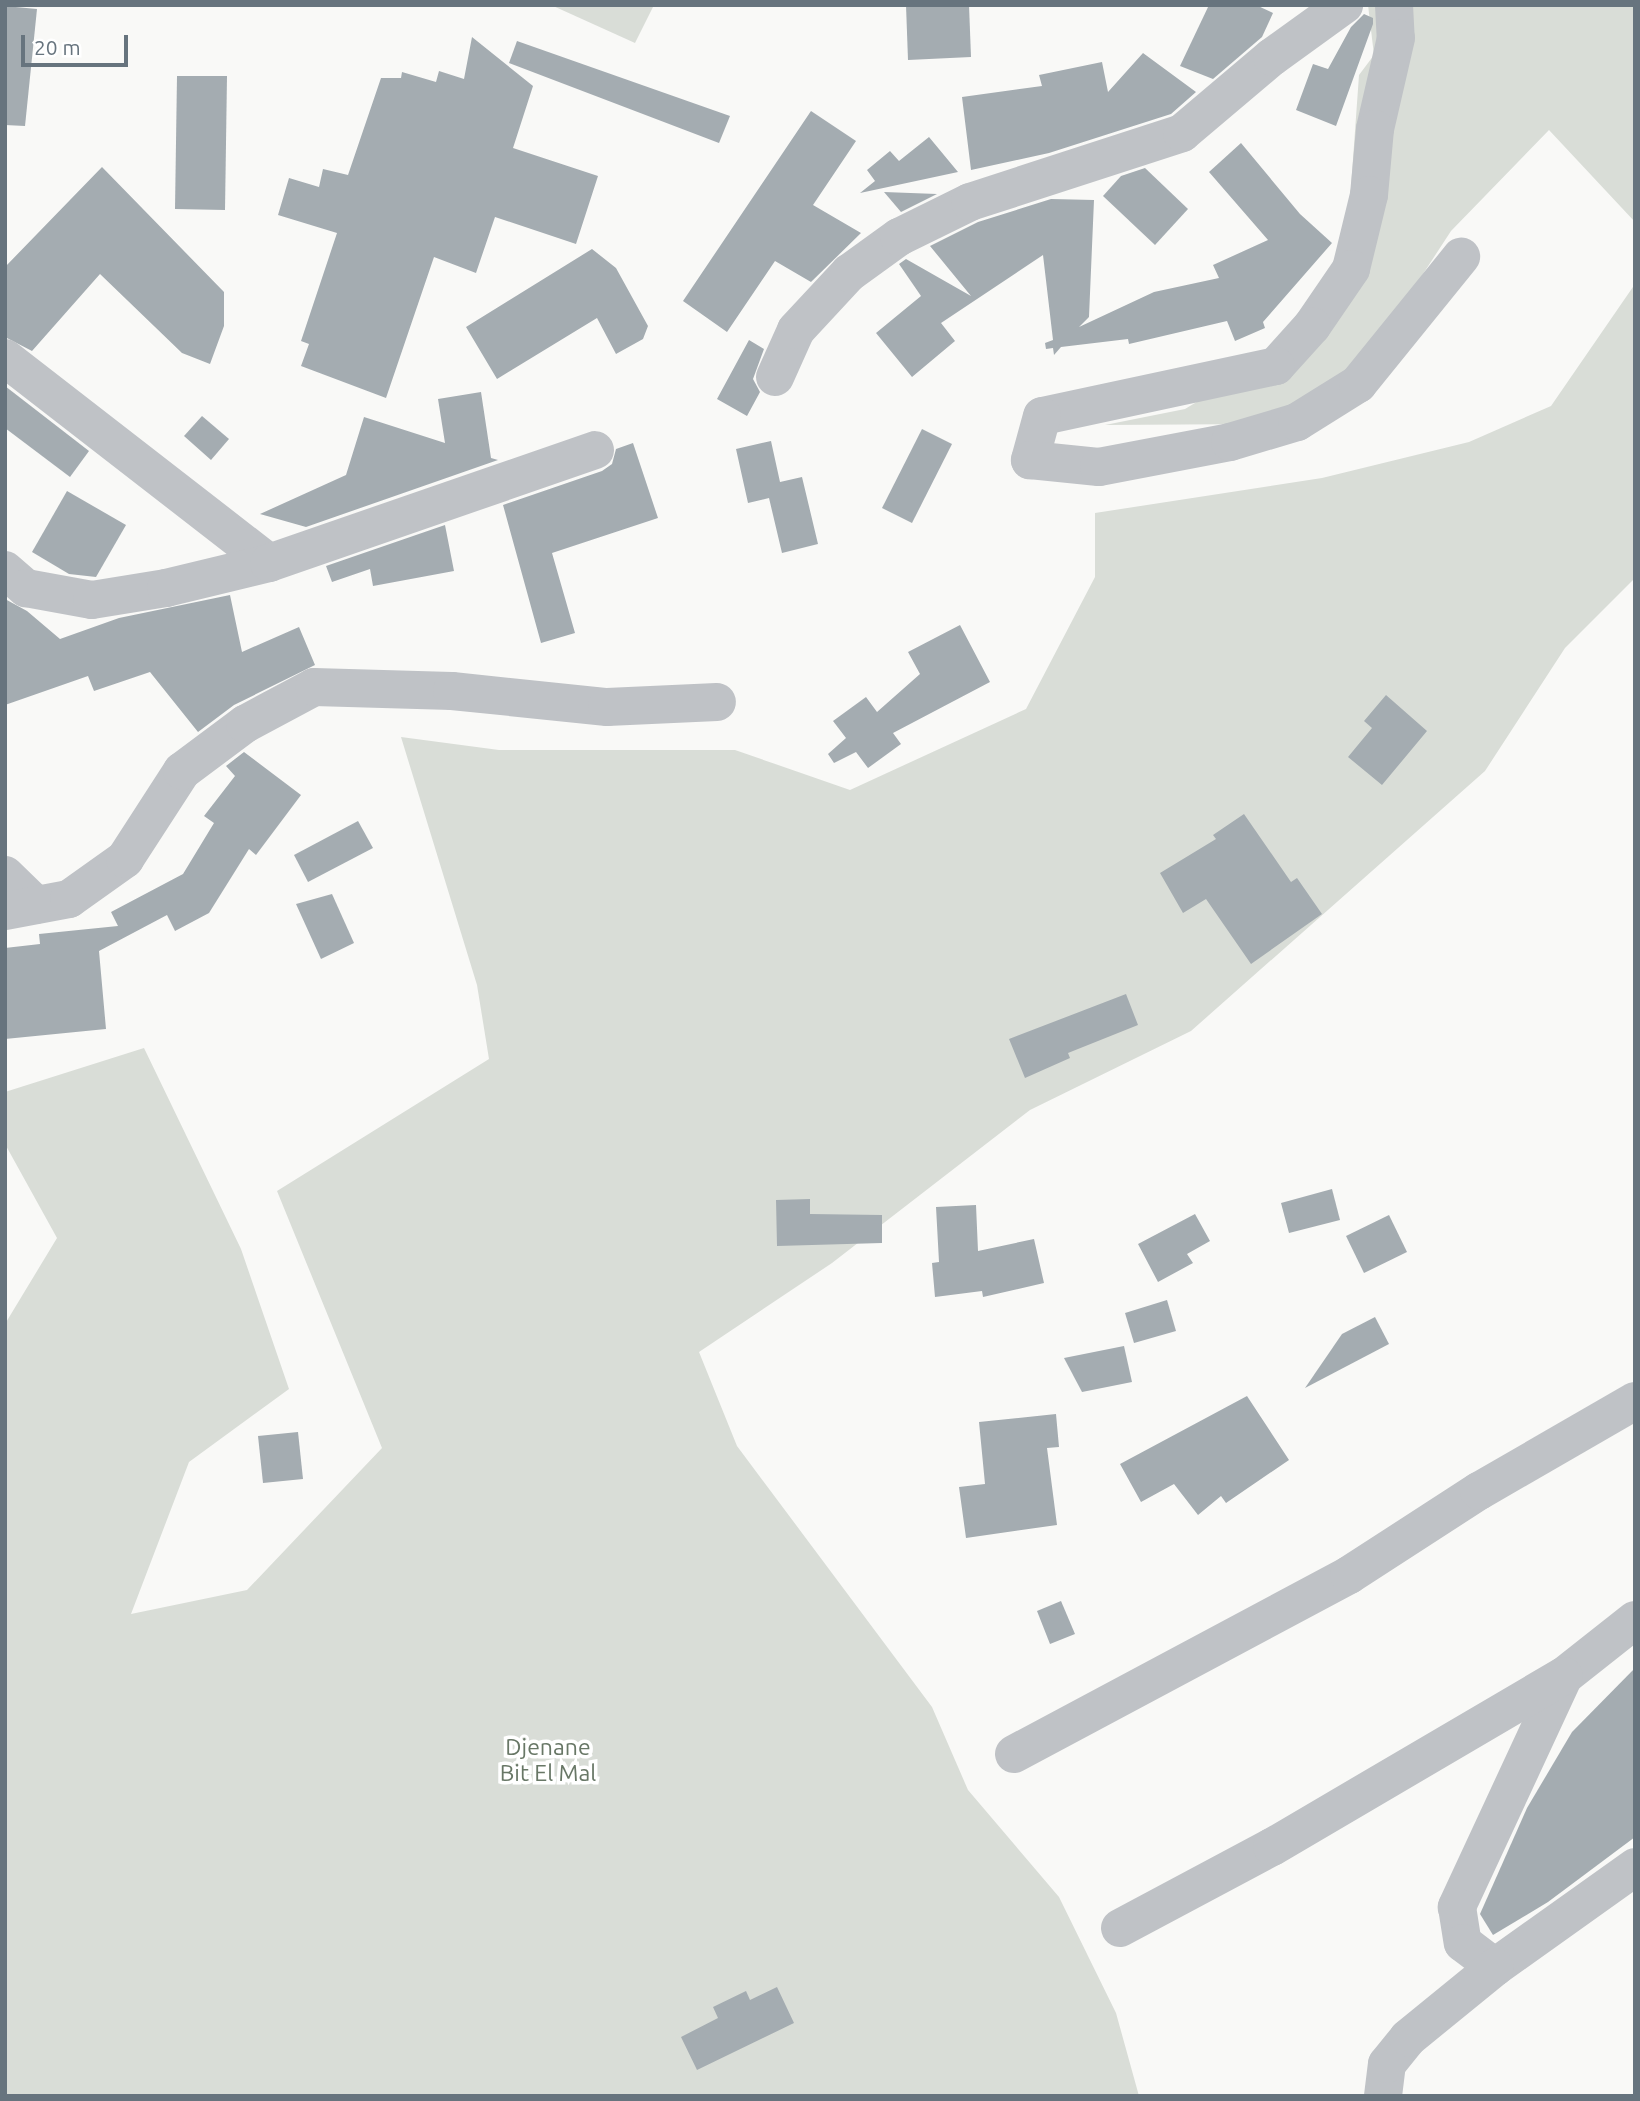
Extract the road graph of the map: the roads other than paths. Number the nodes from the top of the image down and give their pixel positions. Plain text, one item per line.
1 (1344, 5) edge
2 (1394, 5) edge
3 (1461, 257) dead end
4 (5, 358) edge
5 (775, 377) dead end
6 (595, 450) dead end
7 (269, 562) junction
8 (5, 570) edge
9 (717, 702) dead end
10 (5, 875) edge
11 (20, 908) edge
12 (1635, 1401) edge
13 (1635, 1620) edge
14 (1564, 1676) junction
15 (1014, 1754) dead end
16 (1635, 1867) edge
17 (1120, 1928) dead end
18 (1495, 1967) junction
19 (1383, 2096) edge

1 - 5 street
2 - 3 street
4 - 7 street
6 - 7 street
7 - 8 street
9 - 11 street
10 - 11 street
12 - 15 street
13 - 14 street
14 - 17 street
14 - 18 street
16 - 18 street
18 - 19 street

